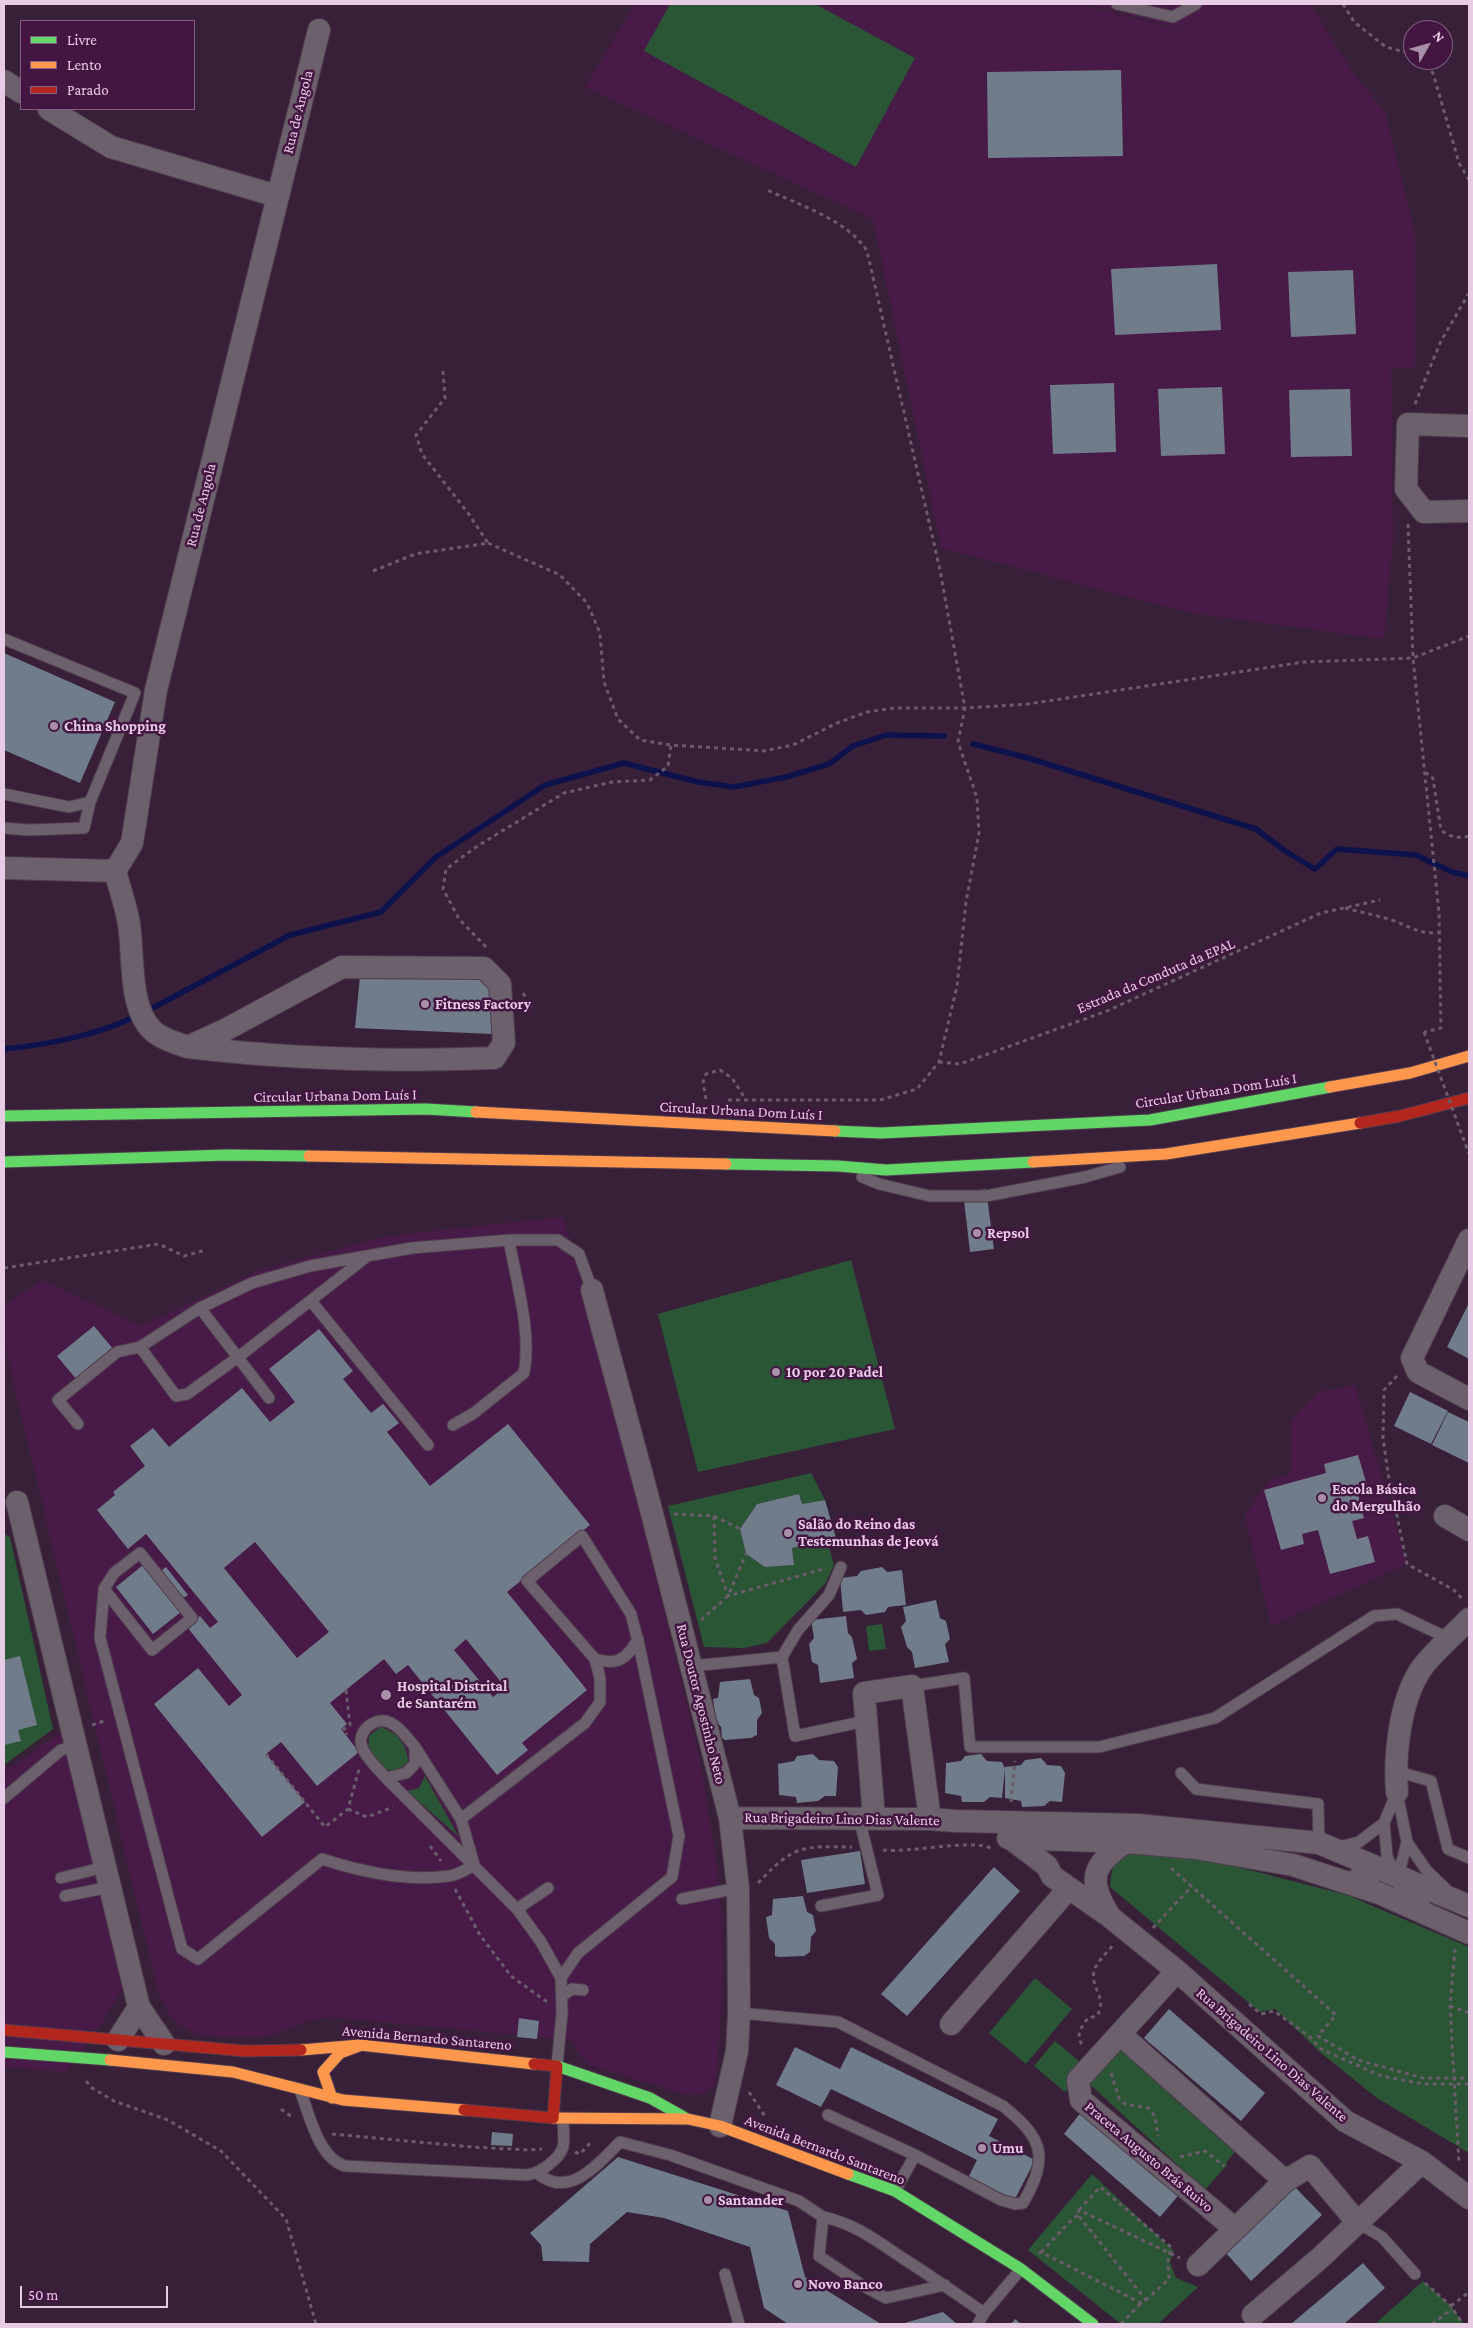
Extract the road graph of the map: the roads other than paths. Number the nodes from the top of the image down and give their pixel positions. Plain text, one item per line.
1 (1117, 4) edge
2 (1196, 4) edge
3 (319, 30) dead end
4 (4, 81) edge
5 (20, 91) edge
6 (51, 110) edge
7 (277, 196) junction
8 (1469, 426) edge
9 (1469, 511) edge
10 (4, 639) edge
11 (145, 692) junction
12 (4, 794) edge
13 (90, 802) junction
14 (4, 828) edge
15 (4, 868) edge
16 (115, 871) junction
17 (260, 1012) junction
18 (188, 1047) junction
19 (267, 1055) junction
20 (1469, 1056) edge
21 (1469, 1098) edge
22 (4, 1116) edge
23 (1166, 1154) junction
24 (4, 1162) edge
25 (838, 1166) junction
26 (509, 1240) junction
27 (1469, 1240) edge
28 (366, 1257) junction
29 (592, 1290) joint
30 (311, 1301) junction
31 (200, 1308) junction
32 (140, 1347) junction
33 (237, 1358) junction
34 (269, 1398) dead end
35 (1469, 1399) edge
36 (78, 1424) dead end
37 (453, 1425) dead end
38 (428, 1446) dead end
39 (17, 1502) dead end
40 (1445, 1516) dead end
41 (1469, 1530) edge
42 (841, 1567) dead end
43 (104, 1589) junction
44 (1469, 1619) edge
45 (638, 1639) junction
46 (1450, 1639) junction
47 (782, 1657) junction
48 (595, 1659) junction
49 (692, 1666) junction
50 (912, 1686) junction
51 (866, 1721) junction
52 (74, 1739) junction
53 (415, 1747) junction
54 (1181, 1773) dead end
55 (386, 1778) junction
56 (1396, 1782) junction
57 (4, 1798) edge
58 (730, 1818) junction
59 (867, 1818) junction
60 (461, 1819) junction
61 (930, 1819) junction
62 (1384, 1823) junction
63 (1005, 1837) junction
64 (1407, 1842) junction
65 (1137, 1843) junction
66 (1326, 1846) junction
67 (1469, 1858) edge
68 (474, 1865) junction
69 (1293, 1865) junction
70 (1391, 1872) junction
71 (108, 1877) junction
72 (61, 1878) dead end
73 (548, 1888) dead end
74 (1069, 1888) junction
75 (746, 1890) junction
76 (65, 1896) dead end
77 (682, 1899) dead end
78 (1464, 1904) edge
79 (821, 1906) dead end
80 (517, 1909) junction
81 (1109, 1916) junction
82 (1458, 1928) edge
83 (1177, 1971) junction
84 (561, 1978) junction
85 (583, 1990) dead end
86 (562, 1996) junction
87 (139, 2007) junction
88 (739, 2013) junction
89 (951, 2024) dead end
90 (4, 2030) edge
91 (1120, 2034) junction
92 (118, 2040) junction
93 (164, 2044) junction
94 (360, 2045) junction
95 (4, 2052) edge
96 (557, 2066) junction
97 (299, 2089) junction
98 (332, 2098) junction
99 (828, 2114) dead end
100 (558, 2118) junction
101 (688, 2119) junction
102 (720, 2126) junction
103 (914, 2155) junction
104 (1422, 2162) junction
105 (538, 2173) junction
106 (1285, 2181) junction
107 (895, 2191) junction
108 (1465, 2194) edge
109 (823, 2217) junction
110 (1358, 2223) junction
111 (1234, 2228) junction
112 (1198, 2265) road end
113 (1021, 2269) junction
114 (725, 2274) dead end
115 (1415, 2274) road end
116 (945, 2285) junction
117 (984, 2313) junction
118 (1253, 2315) dead end
119 (740, 2324) edge
120 (978, 2324) edge
121 (1094, 2324) edge

1 - 2 lane
3 - 7 street, Rua de Angola
4 - 5 street
6 - 7 street
7 - 11 street, Rua de Angola
8 - 9 street
10 - 11 lane
11 - 13 lane
11 - 16 street, Rua de Angola
12 - 13 lane
13 - 14 lane
15 - 16 street
16 - 18 street
17 - 18 street
17 - 19 street
17 - 19 street
18 - 19 street
20 - 22 main road, Circular Urbana Dom Luís I
21 - 23 main road
23 - 25 main road
23 - 25 lane
24 - 25 main road
26 - 28 lane
26 - 29 lane
26 - 37 lane
27 - 35 street
28 - 30 lane
28 - 31 lane
29 - 49 street, Rua Doutor Agostinho Neto
30 - 33 lane
30 - 38 lane
31 - 32 lane
31 - 33 lane
32 - 33 lane
32 - 36 lane
33 - 34 lane
39 - 52 street
40 - 41 street
42 - 47 lane
43 - 43 lane
43 - 68 lane
44 - 46 street
45 - 48 lane
45 - 48 lane
45 - 84 lane
46 - 50 lane
46 - 56 street
47 - 49 lane
47 - 51 lane
48 - 60 lane
49 - 58 street, Rua Doutor Agostinho Neto
50 - 51 street
50 - 61 street
51 - 59 street
52 - 57 lane
52 - 71 street
53 - 55 lane
53 - 55 lane
53 - 60 lane
54 - 66 lane
55 - 68 lane
56 - 62 lane
56 - 64 lane
56 - 67 lane
58 - 59 street, Rua Brigadeiro Lino Dias Valente
58 - 75 street, Rua Doutor Agostinho Neto
59 - 61 street, Rua Brigadeiro Lino Dias Valente
59 - 79 lane
60 - 68 lane
61 - 63 street, Rua Brigadeiro Lino Dias Valente
62 - 66 lane
62 - 70 lane
63 - 65 street, Rua Brigadeiro Lino Dias Valente
63 - 66 street, Rua Brigadeiro Lino Dias Valente
63 - 74 street, Rua Brigadeiro Lino Dias Valente
64 - 70 lane
64 - 78 lane
65 - 69 street
65 - 81 street, Rua Brigadeiro Lino Dias Valente
66 - 70 street, Rua Brigadeiro Lino Dias Valente
68 - 80 lane
69 - 70 lane
69 - 82 street
70 - 78 street, Rua Brigadeiro Lino Dias Valente
70 - 82 lane
71 - 72 lane
71 - 76 lane
71 - 87 street
73 - 80 lane
74 - 81 street, Rua Brigadeiro Lino Dias Valente
74 - 89 street
75 - 77 lane
75 - 88 street, Rua Doutor Agostinho Neto
80 - 84 lane
81 - 83 street, Rua Brigadeiro Lino Dias Valente
83 - 91 street, Praceta Augusto Brás Ruivo
83 - 104 street, Rua Brigadeiro Lino Dias Valente
84 - 86 lane
85 - 86 lane
86 - 96 lane
87 - 92 street
87 - 93 street
88 - 102 street, Rua Doutor Agostinho Neto
88 - 103 lane
90 - 92 main road, Avenida Bernardo Santareno
91 - 106 street
91 - 111 street, Praceta Augusto Brás Ruivo
92 - 93 main road, Avenida Bernardo Santareno
93 - 94 main road, Avenida Bernardo Santareno
94 - 96 main road, Avenida Bernardo Santareno
94 - 98 main road
95 - 97 main road, Avenida Bernardo Santareno
96 - 100 main road
96 - 101 main road, Avenida Bernardo Santareno
97 - 98 main road, Avenida Bernardo Santareno
97 - 105 lane
98 - 100 main road, Avenida Bernardo Santareno
99 - 103 lane
100 - 101 main road, Avenida Bernardo Santareno
100 - 105 lane
101 - 102 main road, Avenida Bernardo Santareno
102 - 107 main road, Avenida Bernardo Santareno
103 - 107 lane
104 - 108 street, Rua Brigadeiro Lino Dias Valente
104 - 110 street
105 - 109 lane
106 - 110 street
106 - 111 street
107 - 113 main road, Avenida Bernardo Santareno
109 - 116 lane
109 - 116 lane
110 - 115 lane
110 - 118 street
111 - 112 street
113 - 117 lane
113 - 121 main road, Avenida Bernardo Santareno
114 - 119 lane
116 - 117 lane
117 - 120 lane

